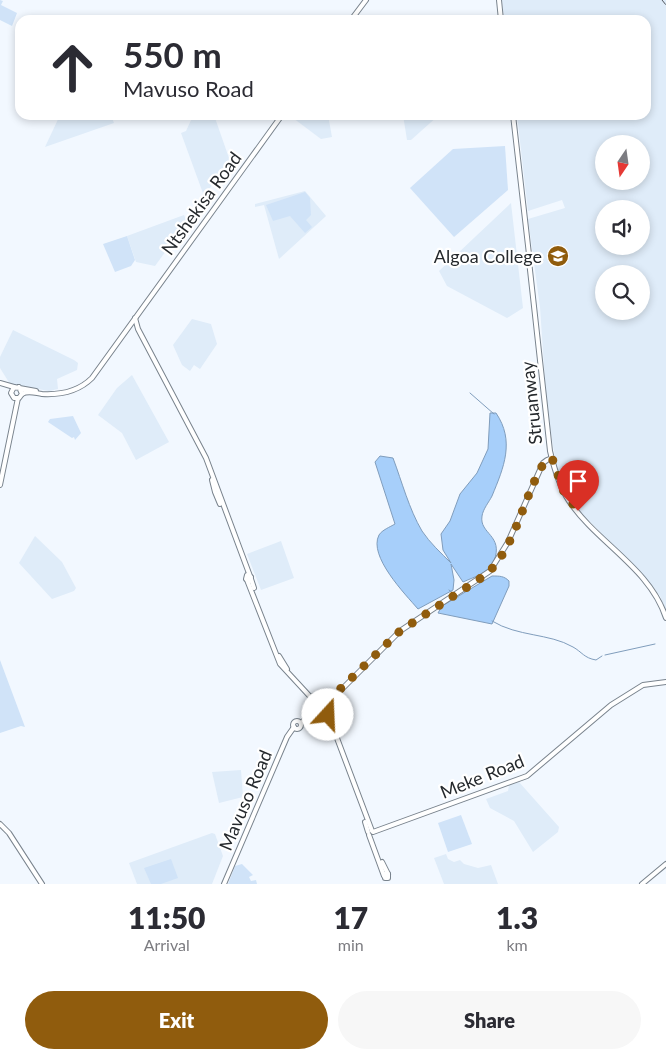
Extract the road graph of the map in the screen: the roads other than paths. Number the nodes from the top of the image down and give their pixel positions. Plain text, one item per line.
1 (366, 0) edge
2 (499, 0) edge
3 (355, 15) edge
4 (500, 15) edge
5 (278, 120) edge
6 (514, 120) edge
7 (135, 318) junction
8 (132, 323) junction
9 (127, 330) junction
10 (136, 330) junction
11 (0, 384) edge
12 (15, 389) junction
13 (22, 394) junction
14 (48, 394) junction
15 (16, 398) junction
16 (197, 442) junction
17 (552, 458) junction
18 (0, 485) edge
19 (217, 491) junction
20 (666, 618) edge
21 (666, 682) edge
22 (322, 704) junction
23 (317, 711) junction
24 (0, 824) edge
25 (371, 833) junction
26 (666, 864) edge
27 (389, 883) edge
28 (42, 884) edge
29 (224, 884) edge
30 (642, 884) edge

1 - 3 street
2 - 4 street
5 - 7 street, Ntshekisa Road
6 - 17 street, Struanway
7 - 8 street, Ntshekisa Road
7 - 16 street
8 - 9 street, Ntshekisa Road
8 - 10 street
9 - 10 street
9 - 14 street, Ntshekisa Road
10 - 16 street
11 - 12 street
12 - 13 street
12 - 14 street
12 - 15 street
13 - 14 street
13 - 15 street
15 - 18 street
16 - 19 street
16 - 19 street
17 - 20 street, Struanway
17 - 22 street
19 - 22 street
21 - 25 street, Meke Road
22 - 23 street, Mavuso Road
22 - 23 street
22 - 25 street
23 - 25 street
23 - 29 street, Mavuso Road
24 - 28 street
25 - 27 street
26 - 30 street

